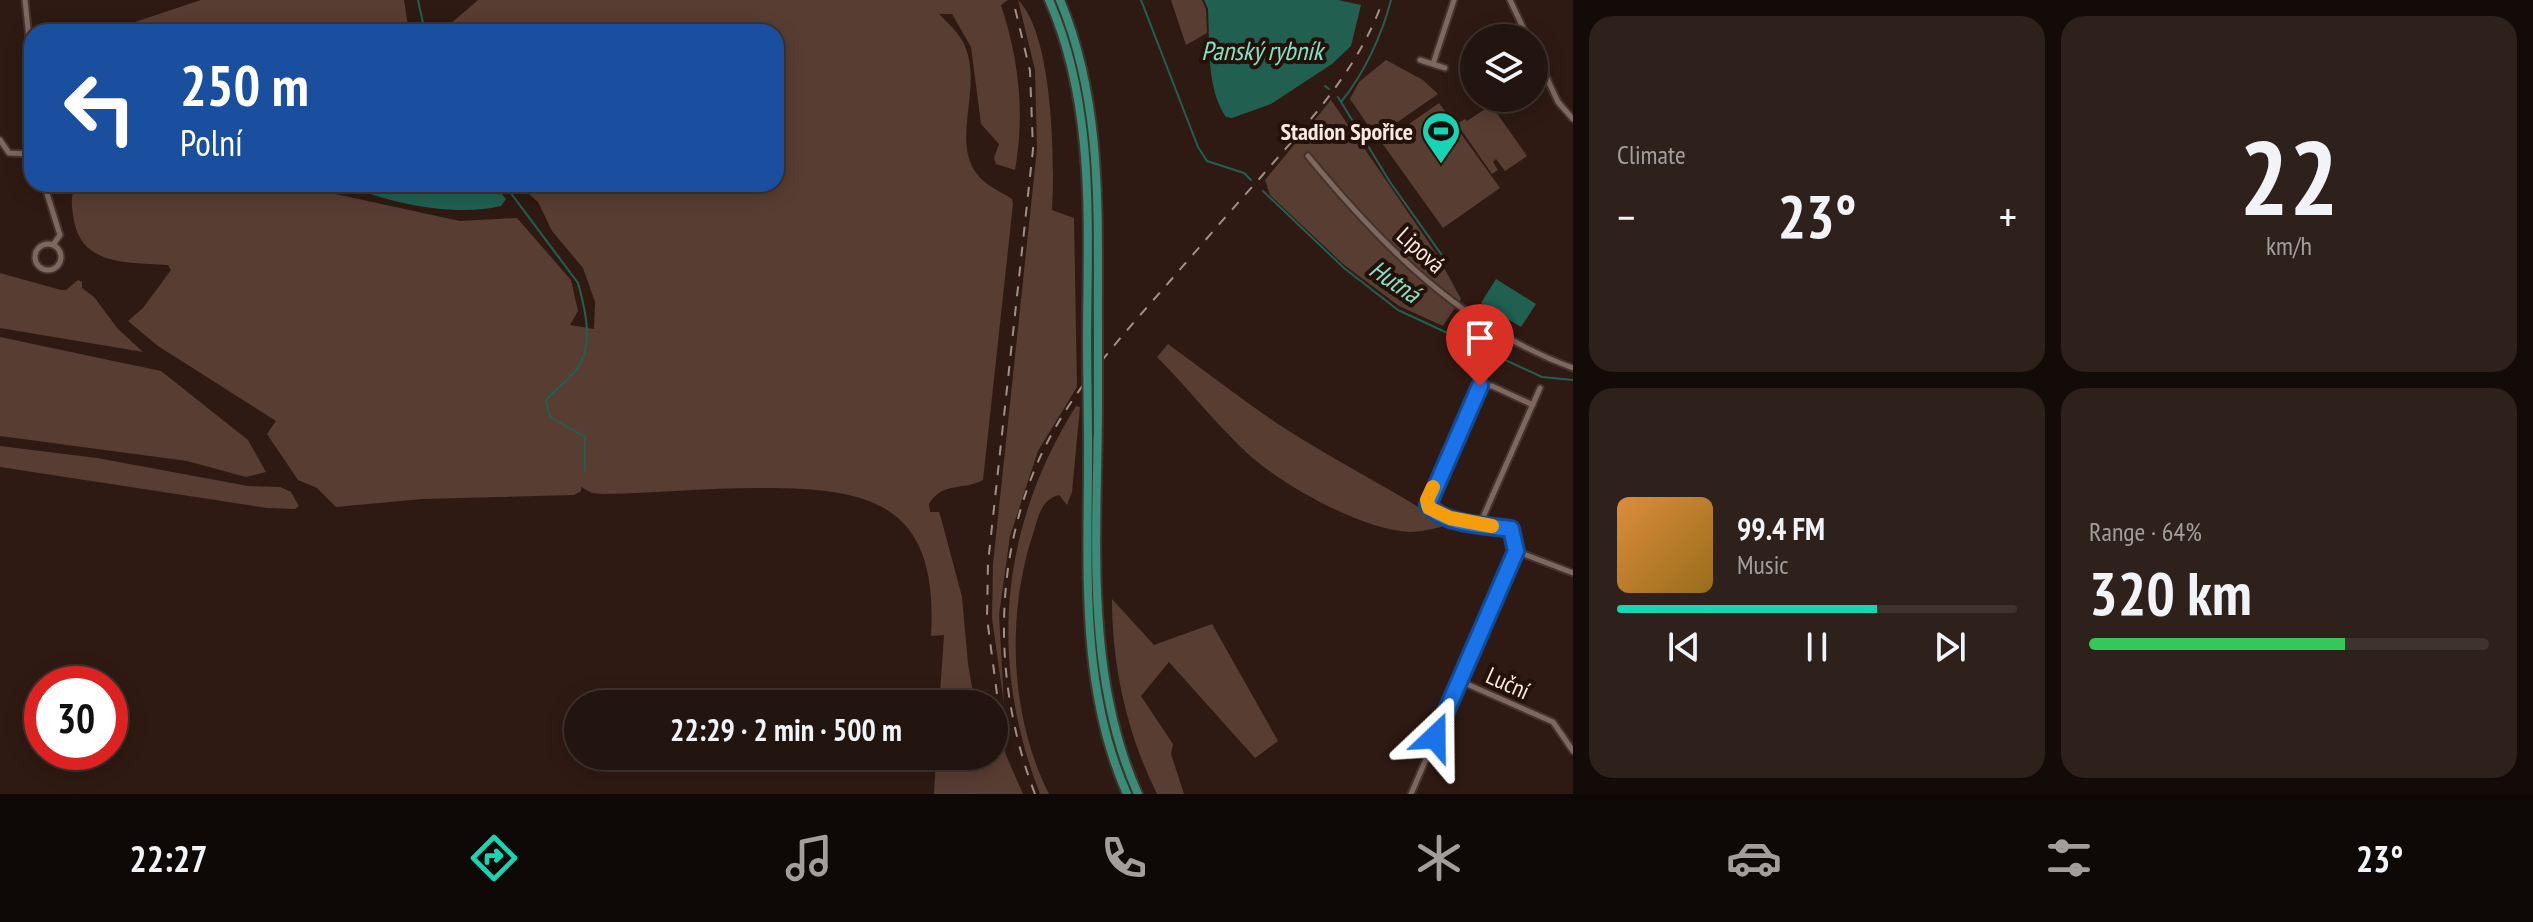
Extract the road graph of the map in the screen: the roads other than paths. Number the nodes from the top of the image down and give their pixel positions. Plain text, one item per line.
1 (25, 0) edge
2 (1049, 0) edge
3 (1060, 0) edge
4 (1454, 0) edge
5 (1510, 0) edge
6 (28, 24) edge
7 (1521, 24) edge
8 (1420, 60) dead end
9 (1433, 64) junction
10 (1445, 68) dead end
11 (1548, 80) edge
12 (1573, 119) edge
13 (0, 140) edge
14 (24, 154) edge
15 (1308, 156) dead end
16 (47, 192) edge
17 (53, 245) junction
18 (1572, 368) edge
19 (1540, 388) dead end
20 (1533, 405) junction
21 (1480, 524) junction
22 (1516, 551) junction
23 (1573, 573) edge
24 (1460, 681) junction
25 (1573, 751) edge
26 (1127, 794) edge
27 (1138, 794) edge
28 (1411, 794) edge

1 - 6 street
2 - 26 highway, bridge
3 - 27 highway, bridge
4 - 9 street
5 - 7 street
8 - 9 street
9 - 10 street
11 - 12 street
13 - 14 street
15 - 18 street, Lipová
16 - 17 street
17 - 17 street
19 - 20 street
20 - 21 street
20 - 21 street
21 - 22 street
22 - 23 street
22 - 24 street
24 - 25 street, Luční
24 - 28 street

